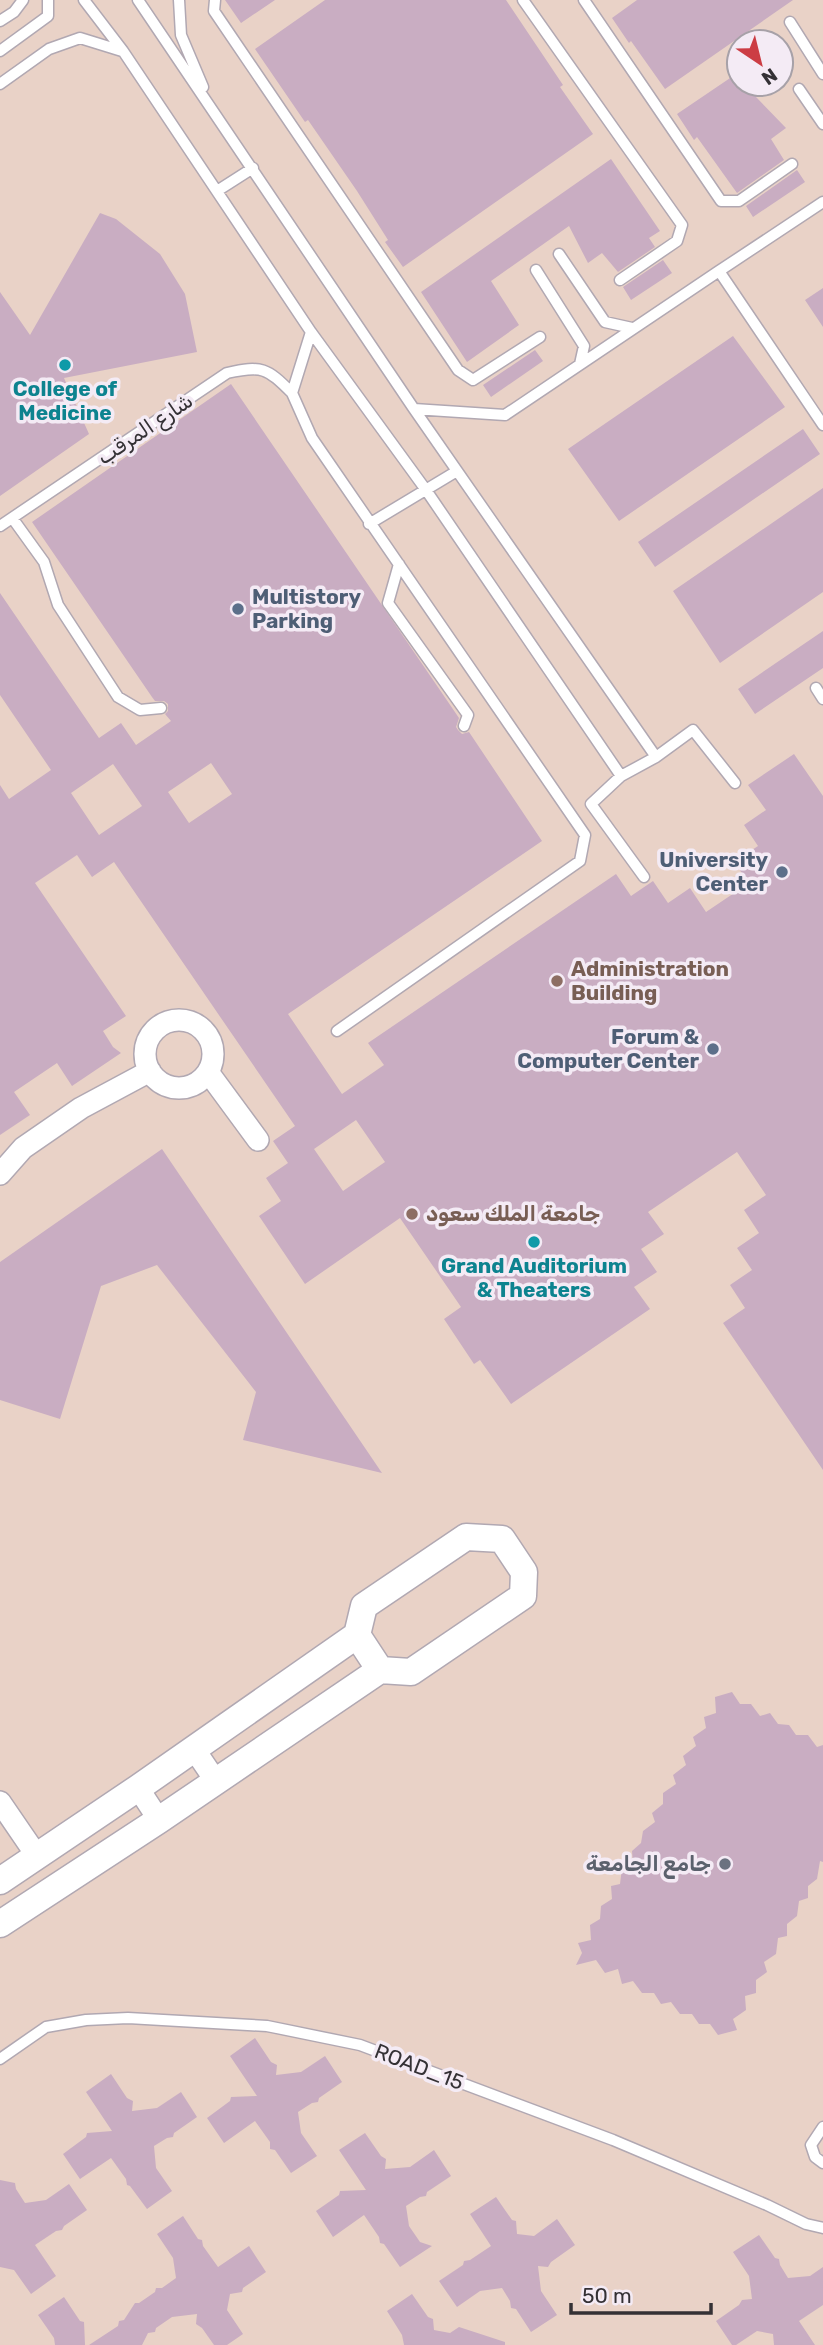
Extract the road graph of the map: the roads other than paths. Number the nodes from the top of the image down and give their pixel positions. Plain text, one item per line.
1 (23, 0) edge
2 (48, 0) edge
3 (84, 0) edge
4 (138, 0) edge
5 (179, 0) edge
6 (215, 0) edge
7 (523, 0) edge
8 (584, 0) edge
9 (0, 22) edge
10 (790, 22) dead end
11 (0, 51) edge
12 (123, 51) junction
13 (823, 73) edge
14 (0, 84) edge
15 (799, 89) dead end
16 (214, 112) junction
17 (823, 124) edge
18 (792, 164) dead end
19 (253, 168) junction
20 (217, 191) junction
21 (823, 202) edge
22 (559, 254) dead end
23 (536, 270) dead end
24 (719, 271) junction
25 (620, 279) dead end
26 (632, 328) junction
27 (311, 331) junction
28 (540, 337) dead end
29 (580, 364) junction
30 (292, 393) junction
31 (414, 409) junction
32 (823, 425) edge
33 (457, 471) junction
34 (426, 490) junction
35 (13, 519) junction
36 (369, 524) junction
37 (0, 526) edge
38 (399, 564) junction
39 (816, 688) dead end
40 (823, 699) edge
41 (161, 708) dead end
42 (464, 726) dead end
43 (656, 757) junction
44 (621, 776) junction
45 (735, 783) dead end
46 (644, 877) dead end
47 (337, 1031) dead end
48 (150, 1071) junction
49 (208, 1072) junction
50 (258, 1140) dead end
51 (0, 1174) edge
52 (357, 1635) junction
53 (380, 1670) junction
54 (194, 1749) junction
55 (215, 1780) junction
56 (138, 1788) junction
57 (0, 1802) edge
58 (159, 1820) junction
59 (37, 1856) junction
60 (0, 1881) edge
61 (0, 1924) edge
62 (0, 2059) edge
63 (823, 2127) edge
64 (823, 2162) edge
65 (823, 2228) edge

1 - 9 lane
2 - 11 lane
3 - 12 lane
4 - 16 lane
5 - 16 lane
6 - 28 lane
7 - 25 lane
8 - 18 lane
10 - 13 lane
12 - 14 lane
12 - 20 lane
15 - 17 lane
16 - 19 lane
19 - 20 lane
19 - 31 lane
20 - 27 lane
21 - 24 lane
22 - 26 lane
23 - 29 lane
24 - 26 lane
24 - 32 lane
26 - 29 lane
27 - 30 lane
27 - 34 lane
29 - 31 lane
30 - 35 lane, شارع المرقب
30 - 36 lane
31 - 33 lane
33 - 34 lane
33 - 43 lane
34 - 36 lane
34 - 44 lane
35 - 37 lane, شارع المرقب
35 - 41 lane
36 - 38 lane
38 - 42 lane
38 - 47 lane
39 - 40 lane
43 - 44 lane
43 - 45 lane
44 - 46 lane
48 - 49 street
48 - 49 street
48 - 51 street
49 - 50 street
52 - 53 street
52 - 53 street
52 - 54 street
53 - 55 street
54 - 55 street
54 - 56 street
55 - 58 street
56 - 58 street
56 - 59 street
57 - 59 street
58 - 61 street
59 - 60 street
62 - 65 lane, ROAD_15
63 - 64 lane

